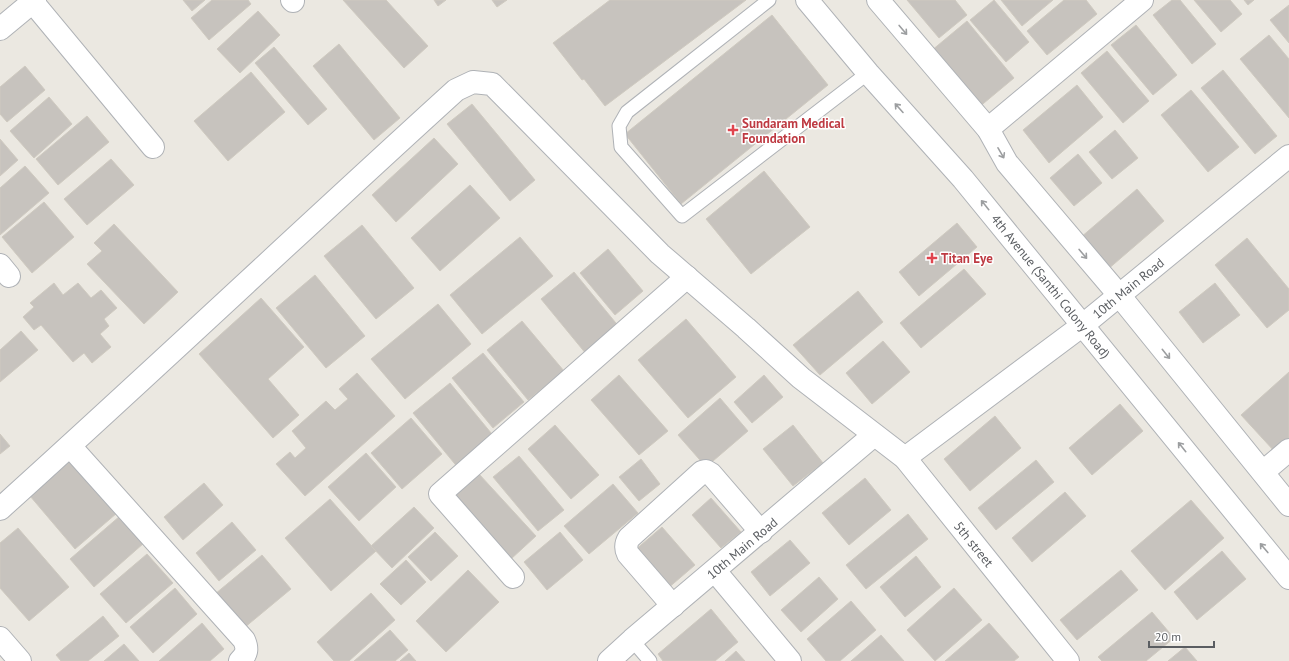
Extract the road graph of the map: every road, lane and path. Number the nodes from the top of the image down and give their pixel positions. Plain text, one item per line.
1 (769, 0) edge
2 (807, 0) edge
3 (878, 0) edge
4 (33, 1) edge
5 (1134, 3) edge
6 (0, 29) edge
7 (868, 73) junction
8 (988, 130) junction
9 (153, 147) dead end
10 (1289, 156) edge
11 (687, 276) junction
12 (1119, 295) junction
13 (1083, 325) junction
14 (874, 434) junction
15 (70, 446) junction
16 (1289, 450) edge
17 (905, 458) junction
18 (1263, 472) junction
19 (1289, 505) edge
20 (0, 509) edge
21 (761, 532) junction
22 (715, 571) junction
23 (513, 576) dead end
24 (1289, 578) edge
25 (673, 606) junction
26 (0, 638) edge
27 (632, 640) junction
28 (20, 661) edge
29 (240, 661) edge
30 (609, 661) edge
31 (650, 661) edge
32 (790, 661) edge
33 (1068, 661) edge

1 - 7 lane
2 - 7 street, 4th Avenue (Santhi Colony Road)
3 -> 8 street
4 - 6 street
4 - 9 street
5 - 8 street
13 -> 7 street, 4th Avenue (Santhi Colony Road)
8 -> 12 street
10 - 12 street, 10th Main Road
11 - 14 street, 5th street
11 - 15 street, 5th street
11 - 23 street
12 - 13 street, 10th Main Road
12 -> 18 street
13 - 17 street, 10th Main Road
24 -> 13 street, 4th Avenue (Santhi Colony Road)
14 - 17 street, 5th street
14 - 21 street, 10th Main Road
15 - 20 street, 5th street
15 - 29 street
16 - 18 street
17 - 33 street, 5th street
18 - 19 street
21 - 22 street, 10th Main Road
21 - 25 street
22 - 25 street, 10th Main Road
22 - 32 street
25 - 27 street, 10th Main Road
26 - 28 street
27 - 30 street, 10th Main Road
27 - 31 lane

